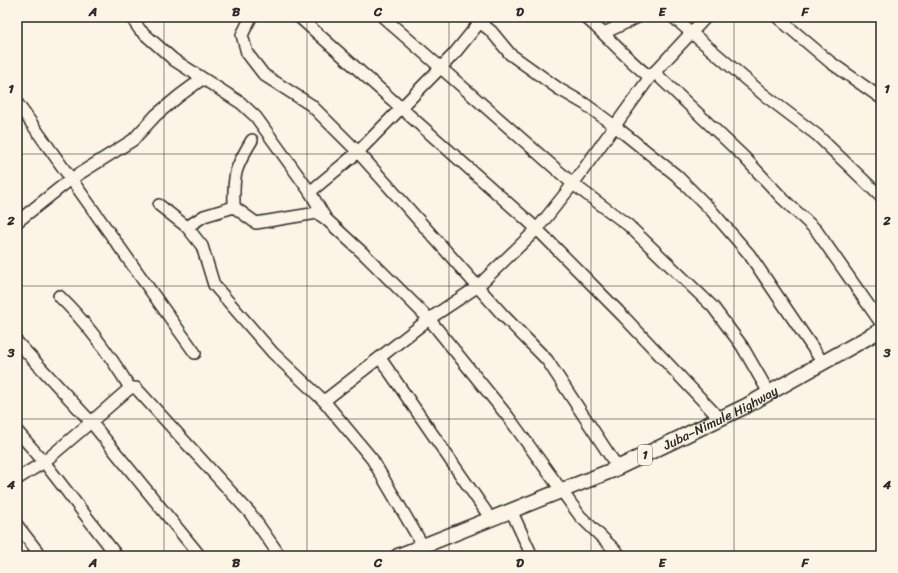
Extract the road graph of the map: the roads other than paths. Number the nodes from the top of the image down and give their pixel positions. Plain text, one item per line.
1 (131, 17) edge
2 (251, 17) edge
3 (299, 17) edge
4 (383, 17) edge
5 (585, 17) edge
6 (638, 17) edge
7 (672, 17) edge
8 (706, 17) edge
9 (778, 17) edge
10 (479, 19) edge
11 (691, 32) junction
12 (604, 33) junction
13 (441, 67) junction
14 (652, 74) junction
15 (202, 79) junction
16 (879, 92) edge
17 (17, 103) edge
18 (401, 108) junction
19 (616, 127) junction
20 (252, 140) dead end
21 (358, 152) junction
22 (71, 179) junction
23 (573, 184) junction
24 (310, 192) junction
25 (881, 197) edge
26 (159, 205) dead end
27 (234, 207) junction
28 (326, 219) junction
29 (17, 222) edge
30 (187, 227) junction
31 (537, 229) junction
32 (477, 287) junction
33 (59, 296) dead end
34 (429, 319) junction
35 (881, 323) edge
36 (881, 330) edge
37 (17, 342) edge
38 (195, 353) dead end
39 (380, 358) junction
40 (823, 363) junction
41 (130, 388) junction
42 (768, 393) junction
43 (324, 401) junction
44 (719, 418) junction
45 (91, 422) junction
46 (17, 431) edge
47 (44, 462) junction
48 (618, 468) junction
49 (17, 479) edge
50 (562, 491) junction
51 (511, 510) junction
52 (490, 519) junction
53 (17, 525) edge
54 (423, 546) junction
55 (41, 556) edge
56 (118, 556) edge
57 (200, 556) edge
58 (280, 556) edge
59 (398, 556) edge
60 (532, 556) edge
61 (622, 556) edge

1 - 15 street
2 - 21 street
3 - 18 street
4 - 13 street
5 - 12 street
6 - 12 street
7 - 11 street
8 - 11 street
9 - 16 street
10 - 13 street
10 - 19 street
11 - 14 street
11 - 25 street
12 - 14 street
13 - 18 street
13 - 23 street
14 - 19 street
14 - 35 street
15 - 22 street
15 - 24 street
17 - 22 street
18 - 21 street
18 - 31 street
19 - 23 street
19 - 40 street
20 - 27 street
21 - 24 street
21 - 32 street
22 - 29 street
22 - 38 street
23 - 31 street
23 - 42 street
24 - 28 street
26 - 30 street
27 - 28 street
27 - 30 street
28 - 34 street
30 - 43 street
31 - 32 street
31 - 44 street
32 - 34 street
32 - 48 street
33 - 41 street
34 - 39 street
34 - 50 street
36 - 40 main road, Juba–Nimule Highway / 1
37 - 45 street
39 - 43 street
39 - 52 street
40 - 42 main road, Juba–Nimule Highway / 1
41 - 45 street
41 - 58 street
42 - 44 main road, Juba–Nimule Highway / 1
43 - 54 street
44 - 48 main road, Juba–Nimule Highway / 1
45 - 47 street
45 - 57 street
46 - 47 street
47 - 49 street
47 - 56 street
48 - 50 main road, Juba–Nimule Highway / 1
50 - 51 main road, Juba–Nimule Highway / 1
50 - 61 street
51 - 52 main road, Juba–Nimule Highway / 1
51 - 60 street
52 - 54 main road, Juba–Nimule Highway / 1
53 - 55 street
54 - 59 main road, Juba–Nimule Highway / 1

